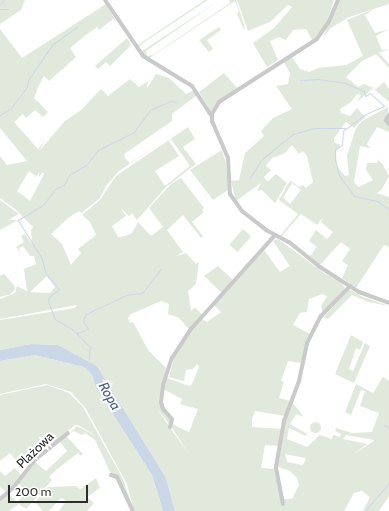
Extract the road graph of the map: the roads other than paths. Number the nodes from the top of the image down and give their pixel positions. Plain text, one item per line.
1 (105, 0) edge
2 (338, 0) edge
3 (389, 115) edge
4 (212, 117) junction
5 (389, 124) edge
6 (275, 235) junction
7 (350, 286) junction
8 (389, 303) edge
9 (170, 427) dead end
10 (68, 433) dead end
11 (111, 475) dead end
12 (0, 499) edge
13 (283, 504) dead end
14 (133, 511) edge

1 - 4 street
2 - 4 street
3 - 5 street
4 - 6 street
6 - 7 street
6 - 9 street
7 - 8 street
7 - 13 street
10 - 12 street, Plażowa
11 - 14 street

